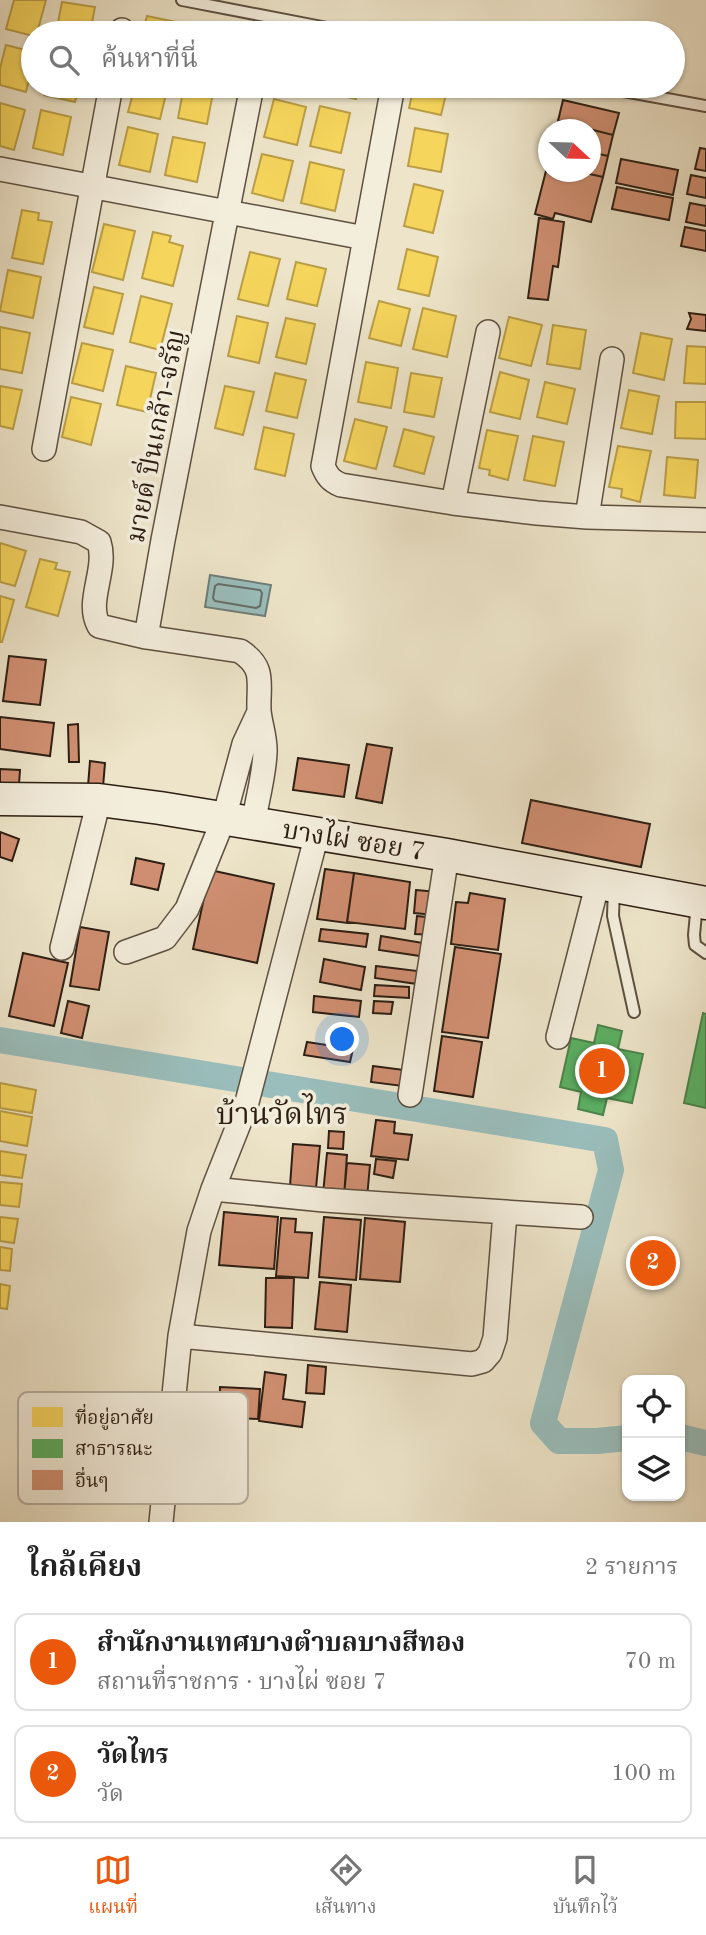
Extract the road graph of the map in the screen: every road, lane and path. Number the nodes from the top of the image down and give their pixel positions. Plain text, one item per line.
1 (182, 0) edge
2 (291, 21) edge
3 (109, 98) edge
4 (249, 98) edge
5 (391, 98) edge
6 (662, 98) edge
7 (706, 106) edge
8 (0, 169) edge
9 (92, 186) junction
10 (228, 213) junction
11 (365, 238) junction
12 (488, 332) dead end
13 (612, 359) dead end
14 (44, 449) dead end
15 (453, 503) junction
16 (0, 517) edge
17 (587, 517) junction
18 (706, 520) edge
19 (146, 637) junction
20 (0, 799) edge
21 (99, 800) junction
22 (238, 821) junction
23 (317, 834) junction
24 (447, 855) junction
25 (606, 883) junction
26 (702, 902) edge
27 (62, 948) dead end
28 (127, 952) dead end
29 (706, 954) edge
30 (634, 1012) dead end
31 (558, 1037) dead end
32 (410, 1094) dead end
33 (214, 1189) junction
34 (505, 1213) junction
35 (581, 1217) dead end
36 (180, 1336) junction
37 (174, 1392) edge
38 (163, 1504) edge
39 (161, 1522) edge

1 - 2 lane
3 - 9 street
4 - 10 street, มายด์ ปิ่นเกล้า-จรัญ
5 - 11 street
6 - 7 lane
8 - 9 street
9 - 10 street
9 - 14 street
10 - 11 street
10 - 19 street, มายด์ ปิ่นเกล้า-จรัญ
11 - 15 street
12 - 15 street
13 - 17 street
15 - 17 street
16 - 19 street
17 - 18 street
19 - 22 street
20 - 21 street, บางไผ่ ซอย 7
21 - 22 street, บางไผ่ ซอย 7
21 - 27 street
22 - 23 street, บางไผ่ ซอย 7
22 - 28 street
23 - 24 street, บางไผ่ ซอย 7
23 - 33 street
24 - 25 street, บางไผ่ ซอย 7
24 - 32 street
25 - 26 street, บางไผ่ ซอย 7
25 - 30 lane
25 - 31 street
26 - 29 lane
33 - 34 street
33 - 36 street
34 - 35 street
34 - 36 street
36 - 37 street
38 - 39 street

